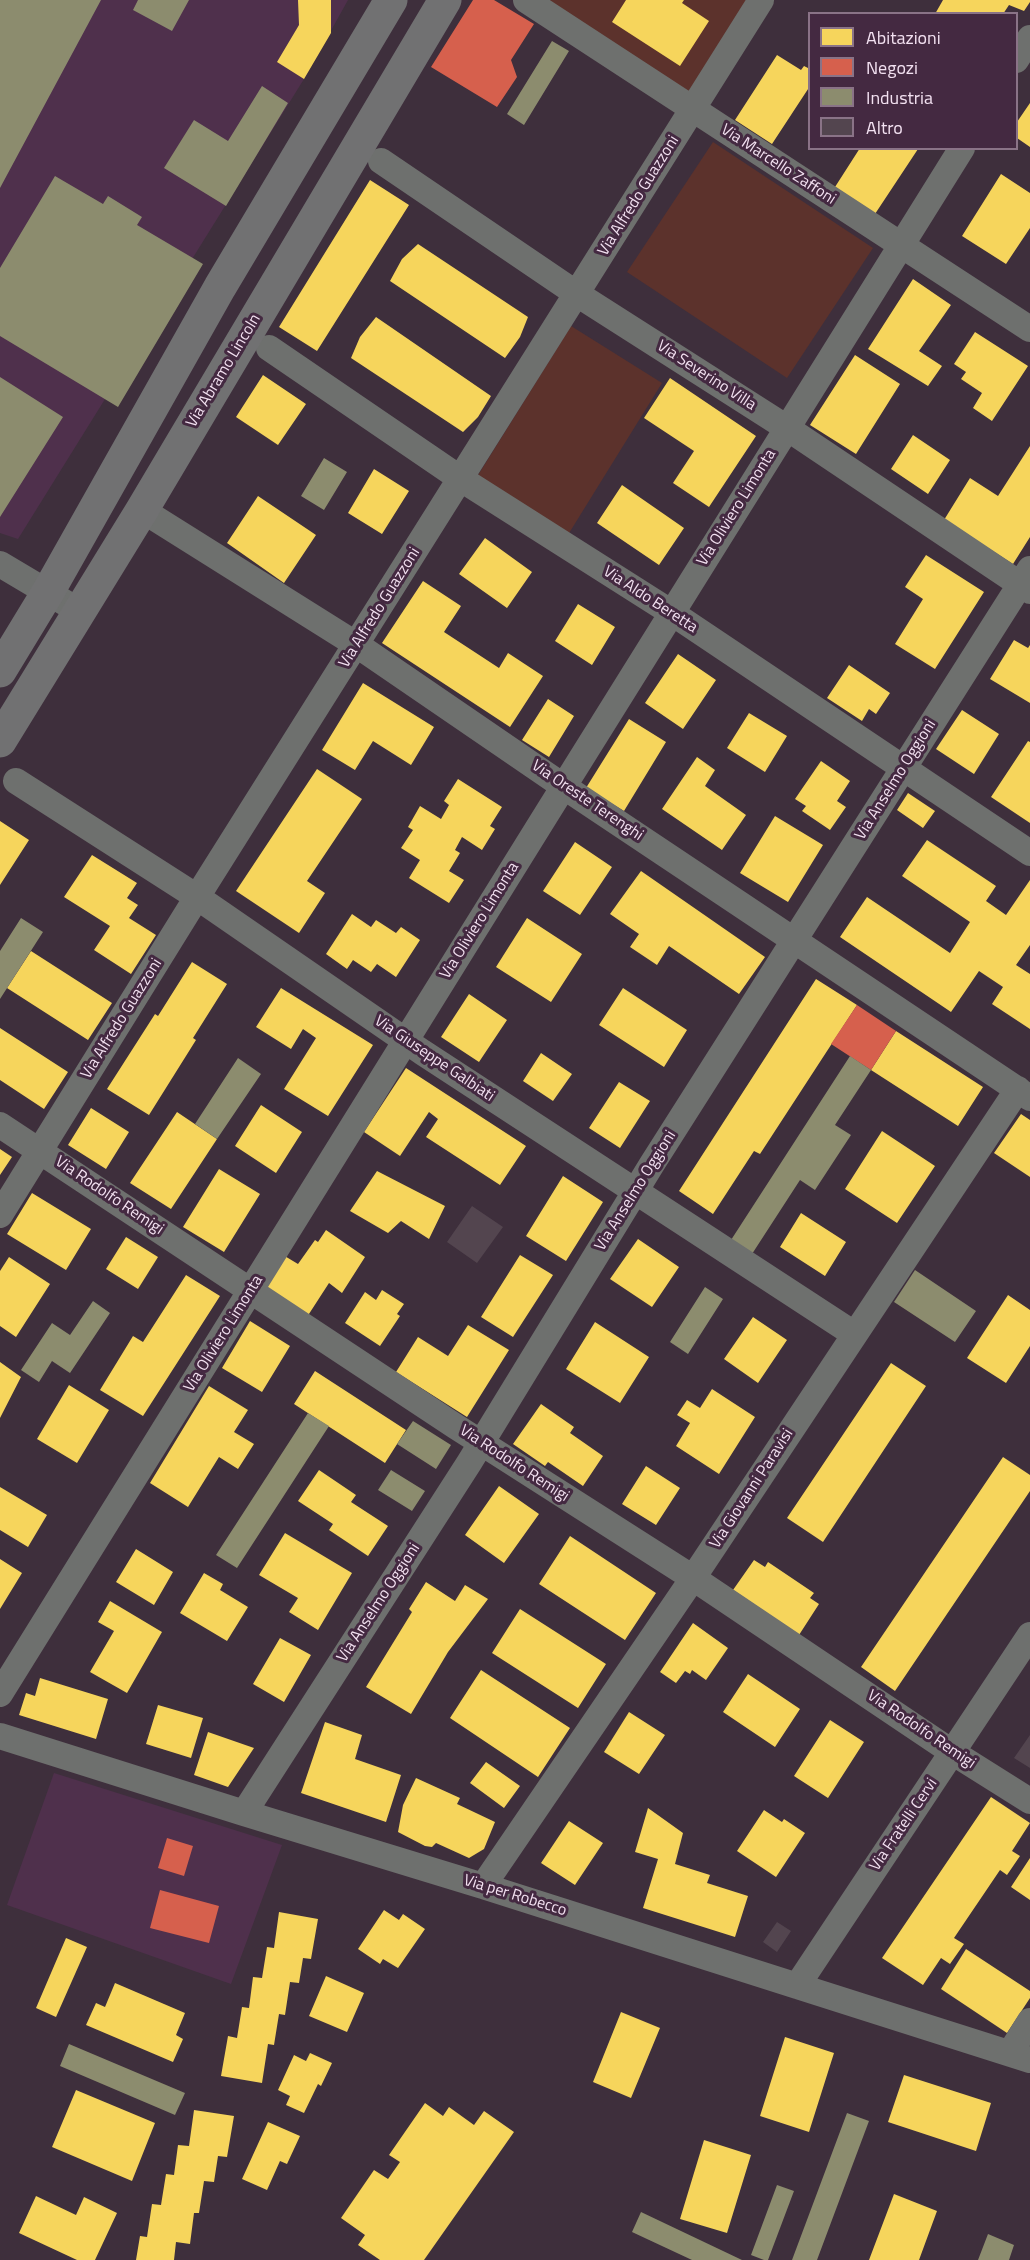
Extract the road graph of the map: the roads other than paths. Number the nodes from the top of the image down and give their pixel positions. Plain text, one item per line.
1 (391, 0) edge
2 (445, 0) edge
3 (526, 0) edge
4 (761, 0) edge
5 (1030, 38) edge
6 (1018, 58) edge
7 (693, 110) junction
8 (961, 150) edge
9 (381, 161) dead end
10 (903, 245) junction
11 (577, 294) junction
12 (1030, 329) edge
13 (269, 348) dead end
14 (183, 352) junction
15 (787, 428) junction
16 (461, 479) junction
17 (142, 510) junction
18 (0, 564) edge
19 (1027, 582) edge
20 (48, 592) junction
21 (79, 611) junction
22 (672, 613) junction
23 (357, 645) junction
24 (0, 671) edge
25 (0, 741) edge
26 (903, 768) junction
27 (16, 781) dead end
28 (563, 786) junction
29 (1030, 853) edge
30 (197, 897) junction
31 (795, 939) junction
32 (405, 1041) junction
33 (1024, 1094) edge
34 (0, 1125) edge
35 (41, 1150) junction
36 (635, 1192) junction
37 (0, 1215) edge
38 (250, 1292) junction
39 (854, 1334) junction
40 (481, 1443) junction
41 (693, 1578) junction
42 (1030, 1635) edge
43 (0, 1694) edge
44 (0, 1736) edge
45 (952, 1752) junction
46 (1030, 1801) edge
47 (244, 1814) junction
48 (483, 1886) junction
49 (797, 1986) junction
50 (1030, 2021) edge
51 (1020, 2056) edge

1 - 14 main road
2 - 17 main road, Via Abramo Lincoln
3 - 7 street, Via Marcello Zaffoni
4 - 7 street, Via Alfredo Guazzoni
5 - 6 street
7 - 10 street, Via Marcello Zaffoni
7 - 11 street, Via Alfredo Guazzoni
8 - 10 street, Via Oliviero Limonta
9 - 11 street, Via Severino Villa
10 - 12 street, Via Marcello Zaffoni
10 - 15 street, Via Oliviero Limonta
11 - 15 street, Via Severino Villa
11 - 16 street, Via Alfredo Guazzoni
13 - 16 street, Via Aldo Beretta
14 - 17 main road
14 - 20 main road
15 - 19 street, Via Severino Villa
15 - 22 street, Via Oliviero Limonta
16 - 22 street, Via Aldo Beretta
16 - 23 street, Via Alfredo Guazzoni
17 - 21 main road, Via Abramo Lincoln
17 - 23 street, Via Oreste Terenghi
18 - 20 street
19 - 26 street, Via Anselmo Oggioni
20 - 21 street
20 - 24 main road
21 - 25 main road, Via Abramo Lincoln
22 - 26 street, Via Aldo Beretta
22 - 28 street, Via Oliviero Limonta
23 - 28 street, Via Oreste Terenghi
23 - 30 street, Via Alfredo Guazzoni
26 - 29 street, Via Aldo Beretta
26 - 31 street, Via Anselmo Oggioni
27 - 30 street, Via Giuseppe Galbiati
28 - 31 street, Via Oreste Terenghi
28 - 32 street, Via Oliviero Limonta
30 - 32 street, Via Giuseppe Galbiati
30 - 35 street, Via Alfredo Guazzoni
31 - 33 street, Via Oreste Terenghi
31 - 36 street, Via Anselmo Oggioni
32 - 36 street, Via Giuseppe Galbiati
32 - 38 street, Via Oliviero Limonta
33 - 39 street, Via Giovanni Paravisi
34 - 35 street, Via Rodolfo Remigi
35 - 37 street, Via Alfredo Guazzoni
35 - 38 street, Via Rodolfo Remigi
36 - 39 street, Via Giuseppe Galbiati
36 - 40 street, Via Anselmo Oggioni
38 - 40 street, Via Rodolfo Remigi
38 - 43 street, Via Oliviero Limonta
39 - 41 street, Via Giovanni Paravisi
40 - 41 street, Via Rodolfo Remigi
40 - 47 street, Via Anselmo Oggioni
41 - 45 street, Via Rodolfo Remigi
41 - 48 street, Via Giovanni Paravisi
42 - 45 street, Via Fratelli Cervi
44 - 47 street, Via per Robecco
45 - 46 street, Via Rodolfo Remigi
45 - 49 street, Via Fratelli Cervi
47 - 48 street, Via per Robecco
48 - 49 street, Via per Robecco
49 - 51 street, Via per Robecco
50 - 51 street

